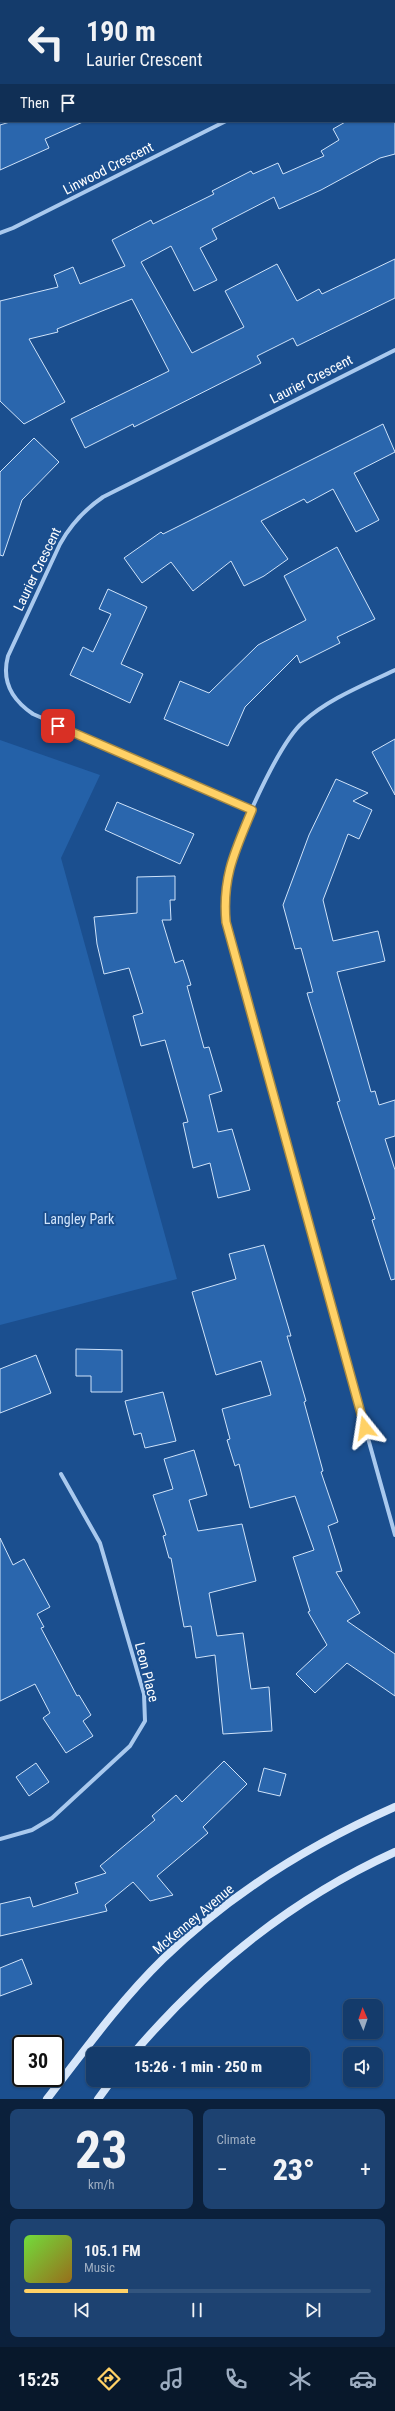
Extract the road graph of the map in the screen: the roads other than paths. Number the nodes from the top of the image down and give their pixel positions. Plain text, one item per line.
1 (224, 122) edge
2 (0, 233) edge
3 (395, 350) edge
4 (395, 670) edge
5 (252, 810) junction
6 (61, 1474) dead end
7 (395, 1536) edge
8 (395, 1807) edge
9 (0, 1839) edge
10 (395, 1852) edge
11 (139, 2047) edge
12 (107, 2087) edge
13 (47, 2099) edge
14 (98, 2099) edge

1 - 2 street, Linwood Crescent
3 - 5 street, Laurier Crescent
4 - 5 street
5 - 7 street
6 - 9 street, Leon Place
8 - 13 main road, McKenney Avenue
10 - 11 main road
12 - 14 main road

